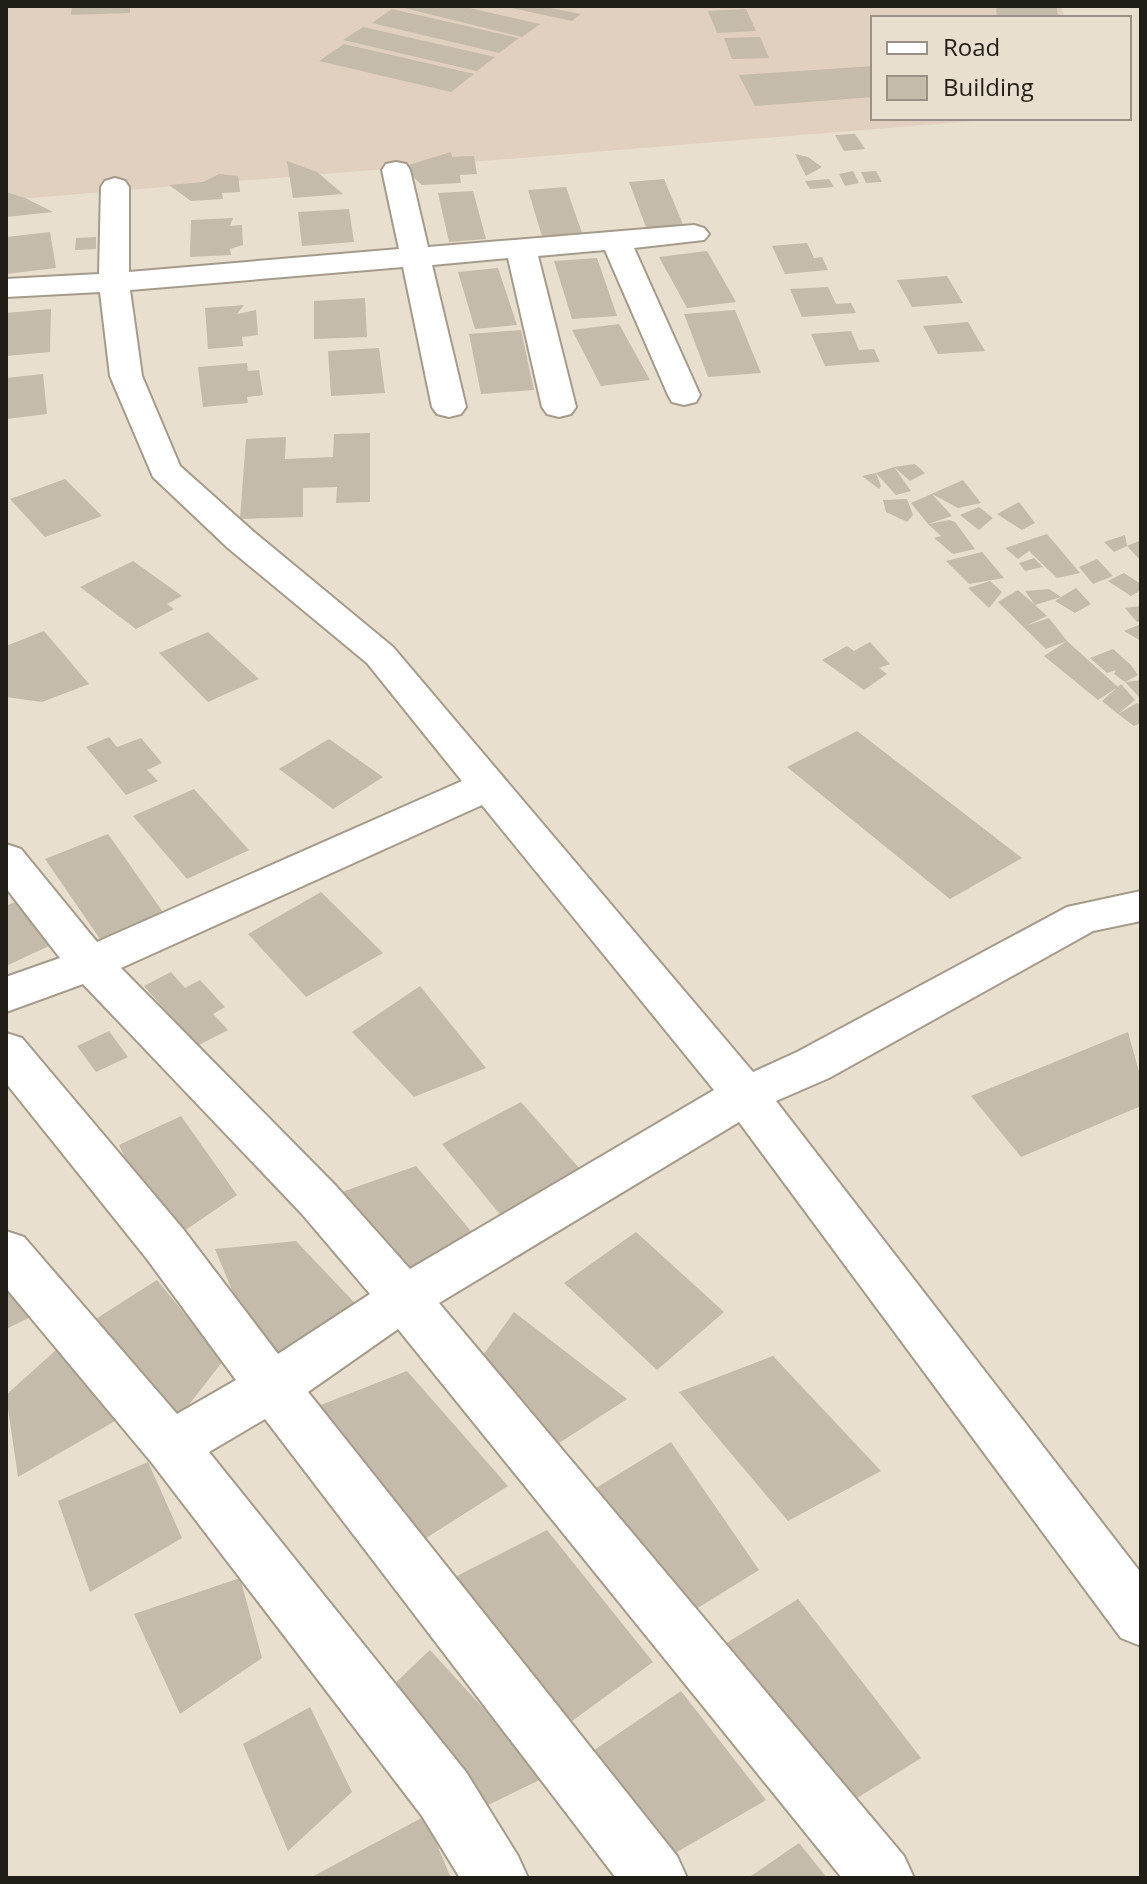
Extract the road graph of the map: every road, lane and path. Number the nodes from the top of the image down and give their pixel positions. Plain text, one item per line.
1 (396, 170) dead end
2 (115, 187) dead end
3 (694, 234) dead end
4 (616, 241) junction
5 (521, 249) junction
6 (417, 257) junction
7 (114, 282) junction
8 (6, 288) edge
9 (684, 395) dead end
10 (449, 407) dead end
11 (559, 407) dead end
12 (488, 786) junction
13 (6, 859) edge
14 (1141, 906) edge
15 (90, 964) junction
16 (6, 995) edge
17 (6, 1050) edge
18 (745, 1095) junction
19 (6, 1252) edge
20 (404, 1298) junction
21 (272, 1387) junction
22 (171, 1446) junction
23 (1141, 1619) edge
24 (496, 1878) edge
25 (655, 1878) edge
26 (882, 1878) edge

1 - 6 street
2 - 7 street
3 - 4 street
4 - 5 street
4 - 9 street
5 - 6 street
5 - 11 street
6 - 7 street
6 - 10 street
7 - 8 street
7 - 12 street
12 - 15 street
12 - 18 street
13 - 15 street
14 - 18 street
15 - 16 street
15 - 20 street
17 - 21 street
18 - 20 street
18 - 23 street
19 - 22 street
20 - 21 street
20 - 26 street
21 - 22 street
21 - 25 street
22 - 24 street

